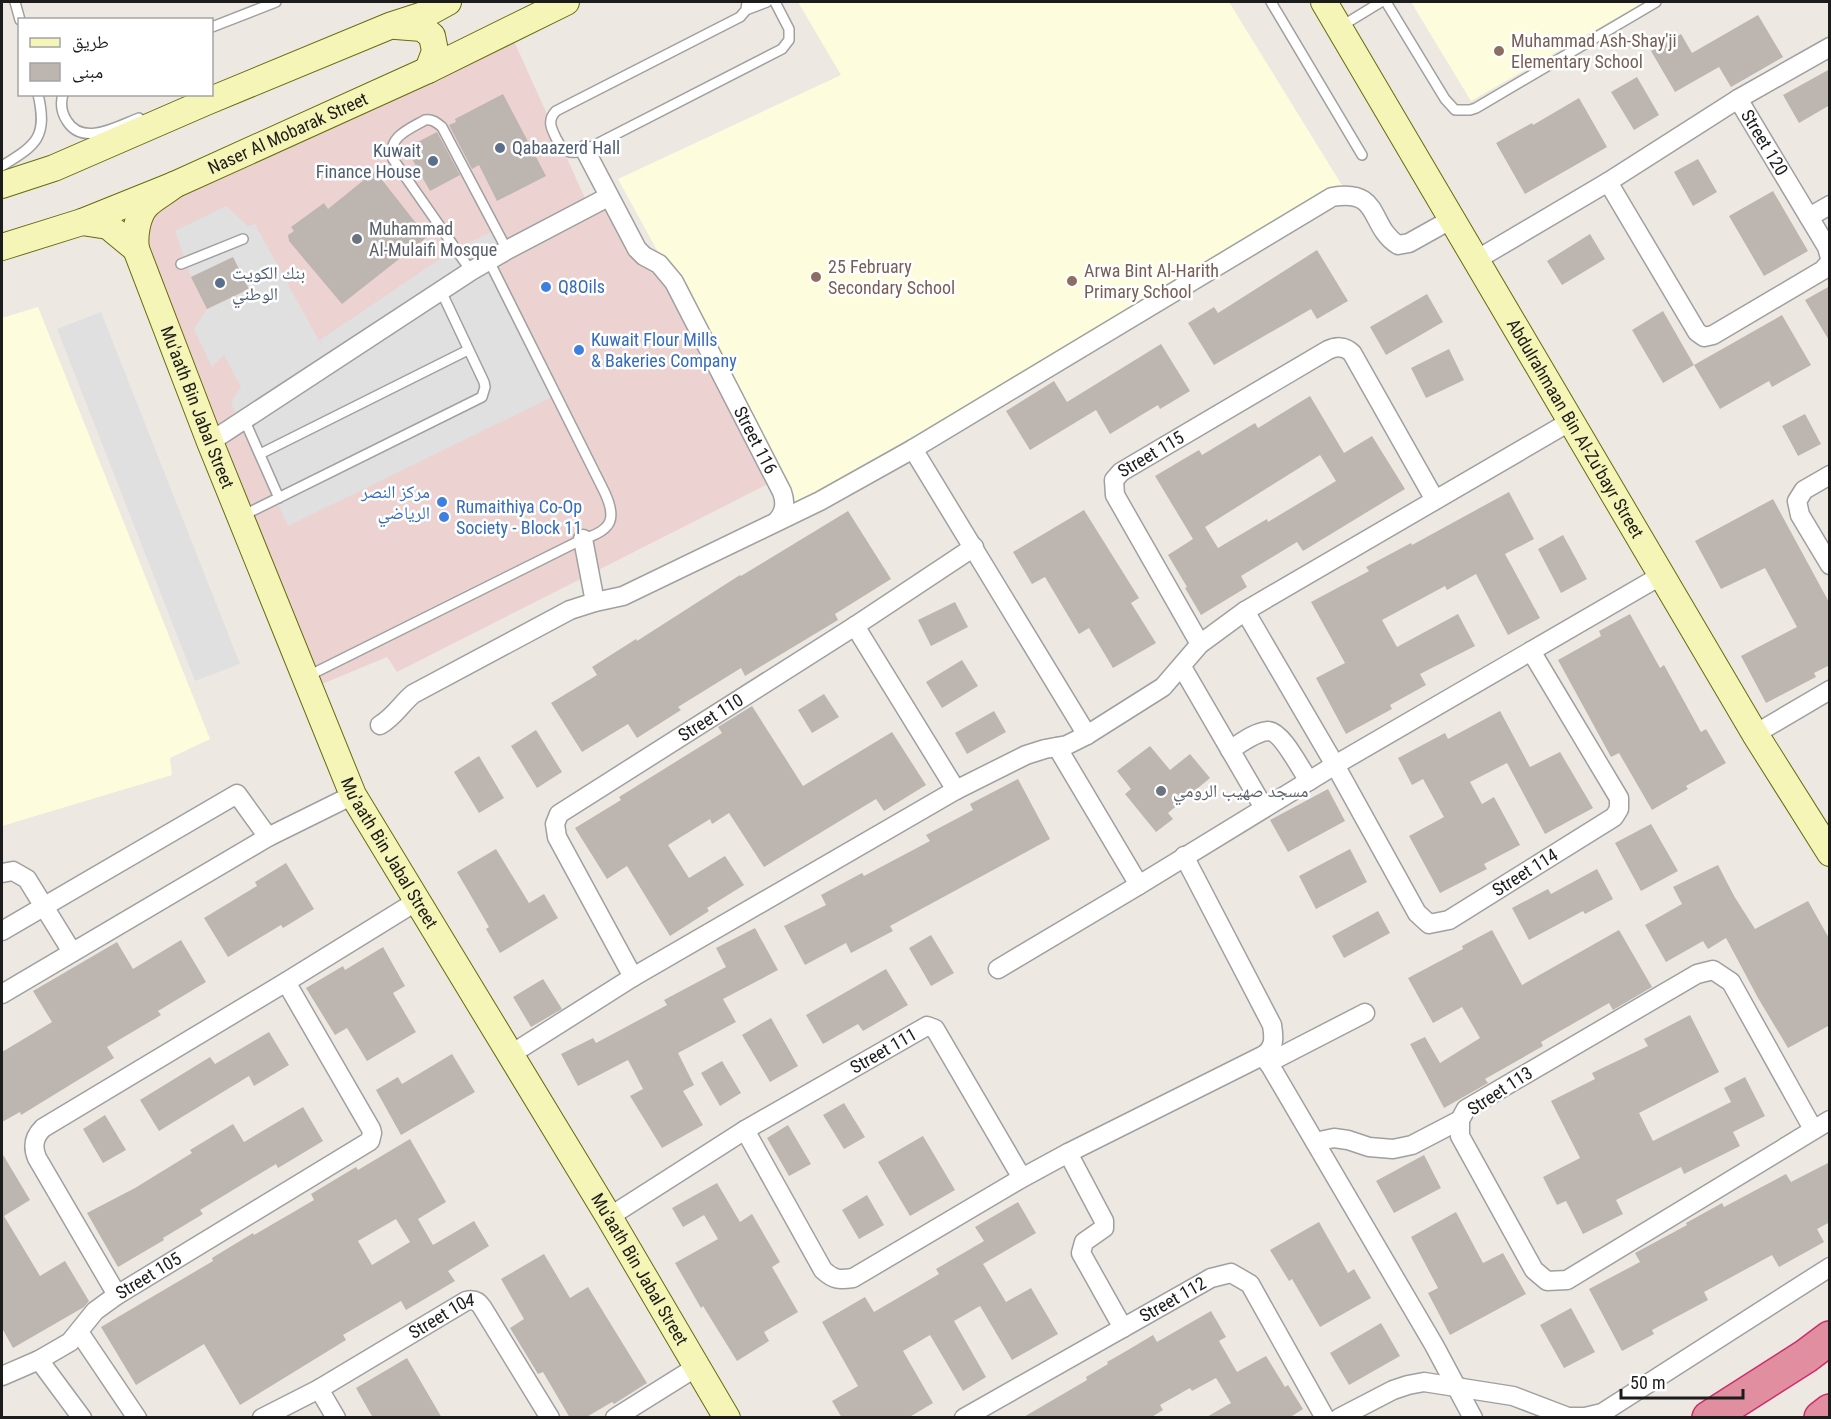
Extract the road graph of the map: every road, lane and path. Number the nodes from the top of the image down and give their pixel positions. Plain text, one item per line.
1 (15, 2) edge
2 (276, 2) edge
3 (448, 2) edge
4 (566, 2) edge
5 (767, 2) edge
6 (775, 2) edge
7 (1271, 2) edge
8 (1324, 2) edge
9 (1381, 2) edge
10 (1386, 2) edge
11 (1656, 2) edge
12 (747, 6) edge
13 (19, 18) edge
14 (392, 25) junction
15 (213, 27) edge
16 (1340, 28) junction
17 (1830, 47) edge
18 (428, 70) junction
19 (38, 96) edge
20 (63, 96) edge
21 (1738, 99) junction
22 (206, 102) junction
23 (170, 106) dead end
24 (150, 114) dead end
25 (585, 150) junction
26 (1362, 155) dead end
27 (2, 166) edge
28 (1608, 183) junction
29 (2, 185) edge
30 (174, 185) junction
31 (608, 197) junction
32 (1830, 205) edge
33 (1809, 217) junction
34 (1452, 219) junction
35 (82, 222) junction
36 (243, 239) dead end
37 (2, 247) edge
38 (136, 249) junction
39 (507, 250) junction
40 (1476, 260) junction
41 (1830, 260) edge
42 (489, 261) junction
43 (181, 264) dead end
44 (471, 271) junction
45 (441, 291) junction
46 (468, 350) junction
47 (244, 419) junction
48 (1571, 421) junction
49 (210, 442) junction
50 (913, 449) junction
51 (260, 454) junction
52 (1830, 475) edge
53 (279, 498) junction
54 (1435, 500) junction
55 (240, 517) junction
56 (777, 521) junction
57 (583, 539) junction
58 (974, 547) junction
59 (1830, 565) edge
60 (1662, 575) junction
61 (595, 602) junction
62 (1245, 610) junction
63 (855, 626) junction
64 (1200, 644) junction
65 (1531, 651) junction
66 (1182, 667) junction
67 (305, 677) junction
68 (1830, 690) edge
69 (380, 725) dead end
70 (1755, 734) junction
71 (1087, 735) junction
72 (1057, 747) junction
73 (1230, 750) junction
74 (1335, 765) junction
75 (1309, 781) junction
76 (956, 790) junction
77 (353, 795) junction
78 (1264, 808) junction
79 (268, 837) junction
80 (1830, 853) edge
81 (1184, 856) junction
82 (2, 873) edge
83 (1139, 885) junction
84 (417, 901) junction
85 (44, 906) junction
86 (2, 931) edge
87 (72, 952) junction
88 (998, 969) dead end
89 (633, 977) junction
90 (286, 982) junction
91 (2, 994) edge
92 (1365, 1013) dead end
93 (510, 1054) junction
94 (1266, 1059) junction
95 (1460, 1120) junction
96 (1830, 1120) edge
97 (1813, 1129) junction
98 (745, 1130) junction
99 (1315, 1142) junction
100 (1068, 1153) junction
101 (1022, 1178) junction
102 (609, 1217) junction
103 (1830, 1267) edge
104 (117, 1295) junction
105 (1123, 1328) junction
106 (79, 1332) junction
107 (1830, 1333) edge
108 (1818, 1347) edge
109 (39, 1360) junction
110 (698, 1366) junction
111 (2, 1376) edge
112 (1456, 1388) junction
113 (319, 1389) junction
114 (1830, 1411) edge
115 (82, 1418) edge
116 (137, 1418) edge
117 (262, 1418) edge
118 (336, 1418) edge
119 (550, 1418) edge
120 (615, 1418) edge
121 (727, 1418) edge
122 (964, 1418) edge
123 (1325, 1418) edge
124 (1339, 1418) edge
125 (1473, 1418) edge
126 (1709, 1418) edge
127 (1821, 1418) edge

1 - 13 lane
2 - 15 lane
3 - 14 street
4 - 18 street, Naser Al Mobarak Street
5 - 12 lane
6 - 25 lane
7 - 26 lane
8 - 16 street, Abdulrahmaan Bin Al-Zu'bayr Street
9 - 16 lane
10 - 11 lane
12 - 25 lane
14 - 18 street
14 - 22 street
16 - 34 street, Abdulrahmaan Bin Al-Zu'bayr Street
17 - 21 street
18 - 30 street, Naser Al Mobarak Street
19 - 27 lane
20 - 24 lane
21 - 28 street, Street 120
21 - 33 street, Street 120
22 - 23 lane
22 - 29 street
25 - 31 street, Street 116
28 - 40 street, Street 120
28 - 41 street, Street 120
30 - 35 street, Naser Al Mobarak Street
30 - 38 street, Mu'aath Bin Jabal Street
31 - 39 street
31 - 56 street, Street 116
32 - 33 street
33 - 41 street, Street 120
34 - 40 street, Abdulrahmaan Bin Al-Zu'bayr Street
34 - 50 street
35 - 37 street, Naser Al Mobarak Street
35 - 38 street, Mu'aath Bin Jabal Street
36 - 43 lane
38 - 49 street, Mu'aath Bin Jabal Street
39 - 42 street
39 - 44 lane
40 - 48 street, Abdulrahmaan Bin Al-Zu'bayr Street
42 - 44 street
42 - 57 lane
44 - 45 street
45 - 46 lane
45 - 47 street
46 - 51 lane
46 - 53 lane
47 - 49 street
47 - 51 lane
48 - 54 street
48 - 60 street, Abdulrahmaan Bin Al-Zu'bayr Street
49 - 55 street, Mu'aath Bin Jabal Street
50 - 56 street
50 - 58 street
51 - 53 lane
52 - 59 street
53 - 55 lane
54 - 62 street
54 - 64 street, Street 115
55 - 67 street, Mu'aath Bin Jabal Street
56 - 61 street
57 - 61 street
57 - 67 lane
58 - 63 street
58 - 71 street
60 - 65 street
60 - 70 street, Abdulrahmaan Bin Al-Zu'bayr Street
61 - 69 street
62 - 64 street
62 - 74 street, Street 114
63 - 76 street
63 - 89 street, Street 110
64 - 66 street
65 - 74 street
65 - 74 street, Street 114
66 - 71 street
66 - 73 street
67 - 77 street, Mu'aath Bin Jabal Street
68 - 70 street
70 - 80 street, Abdulrahmaan Bin Al-Zu'bayr Street
71 - 72 street
72 - 76 street
72 - 83 street
73 - 75 street
73 - 78 street
74 - 75 street
75 - 78 street
76 - 89 street
77 - 79 street
77 - 84 street, Mu'aath Bin Jabal Street
78 - 81 street
79 - 85 street
79 - 87 street
81 - 83 street
81 - 94 street
82 - 85 street
83 - 88 street
84 - 90 street, Street 105
84 - 93 street, Mu'aath Bin Jabal Street
85 - 86 street
85 - 87 street
87 - 91 street
89 - 93 street
90 - 104 street, Street 105
90 - 104 street, Street 105
92 - 94 street
93 - 102 street, Mu'aath Bin Jabal Street
94 - 99 street
94 - 100 street
95 - 97 street, Street 113
95 - 97 street, Street 113
95 - 99 street
96 - 97 street, Street 113
98 - 101 street
98 - 101 street, Street 111
98 - 102 street, Street 111
99 - 112 street
100 - 101 street
100 - 105 street
102 - 110 street, Mu'aath Bin Jabal Street
103 - 112 street
104 - 106 street
105 - 122 street, Street 112
105 - 123 street, Street 112
106 - 109 street
106 - 116 street
107 - 108 highway
108 - 126 highway
109 - 111 street
109 - 115 street
110 - 120 street
110 - 121 street, Mu'aath Bin Jabal Street
112 - 124 street
112 - 125 street
113 - 117 street, Street 104
113 - 118 street
113 - 119 street, Street 104
114 - 127 highway

